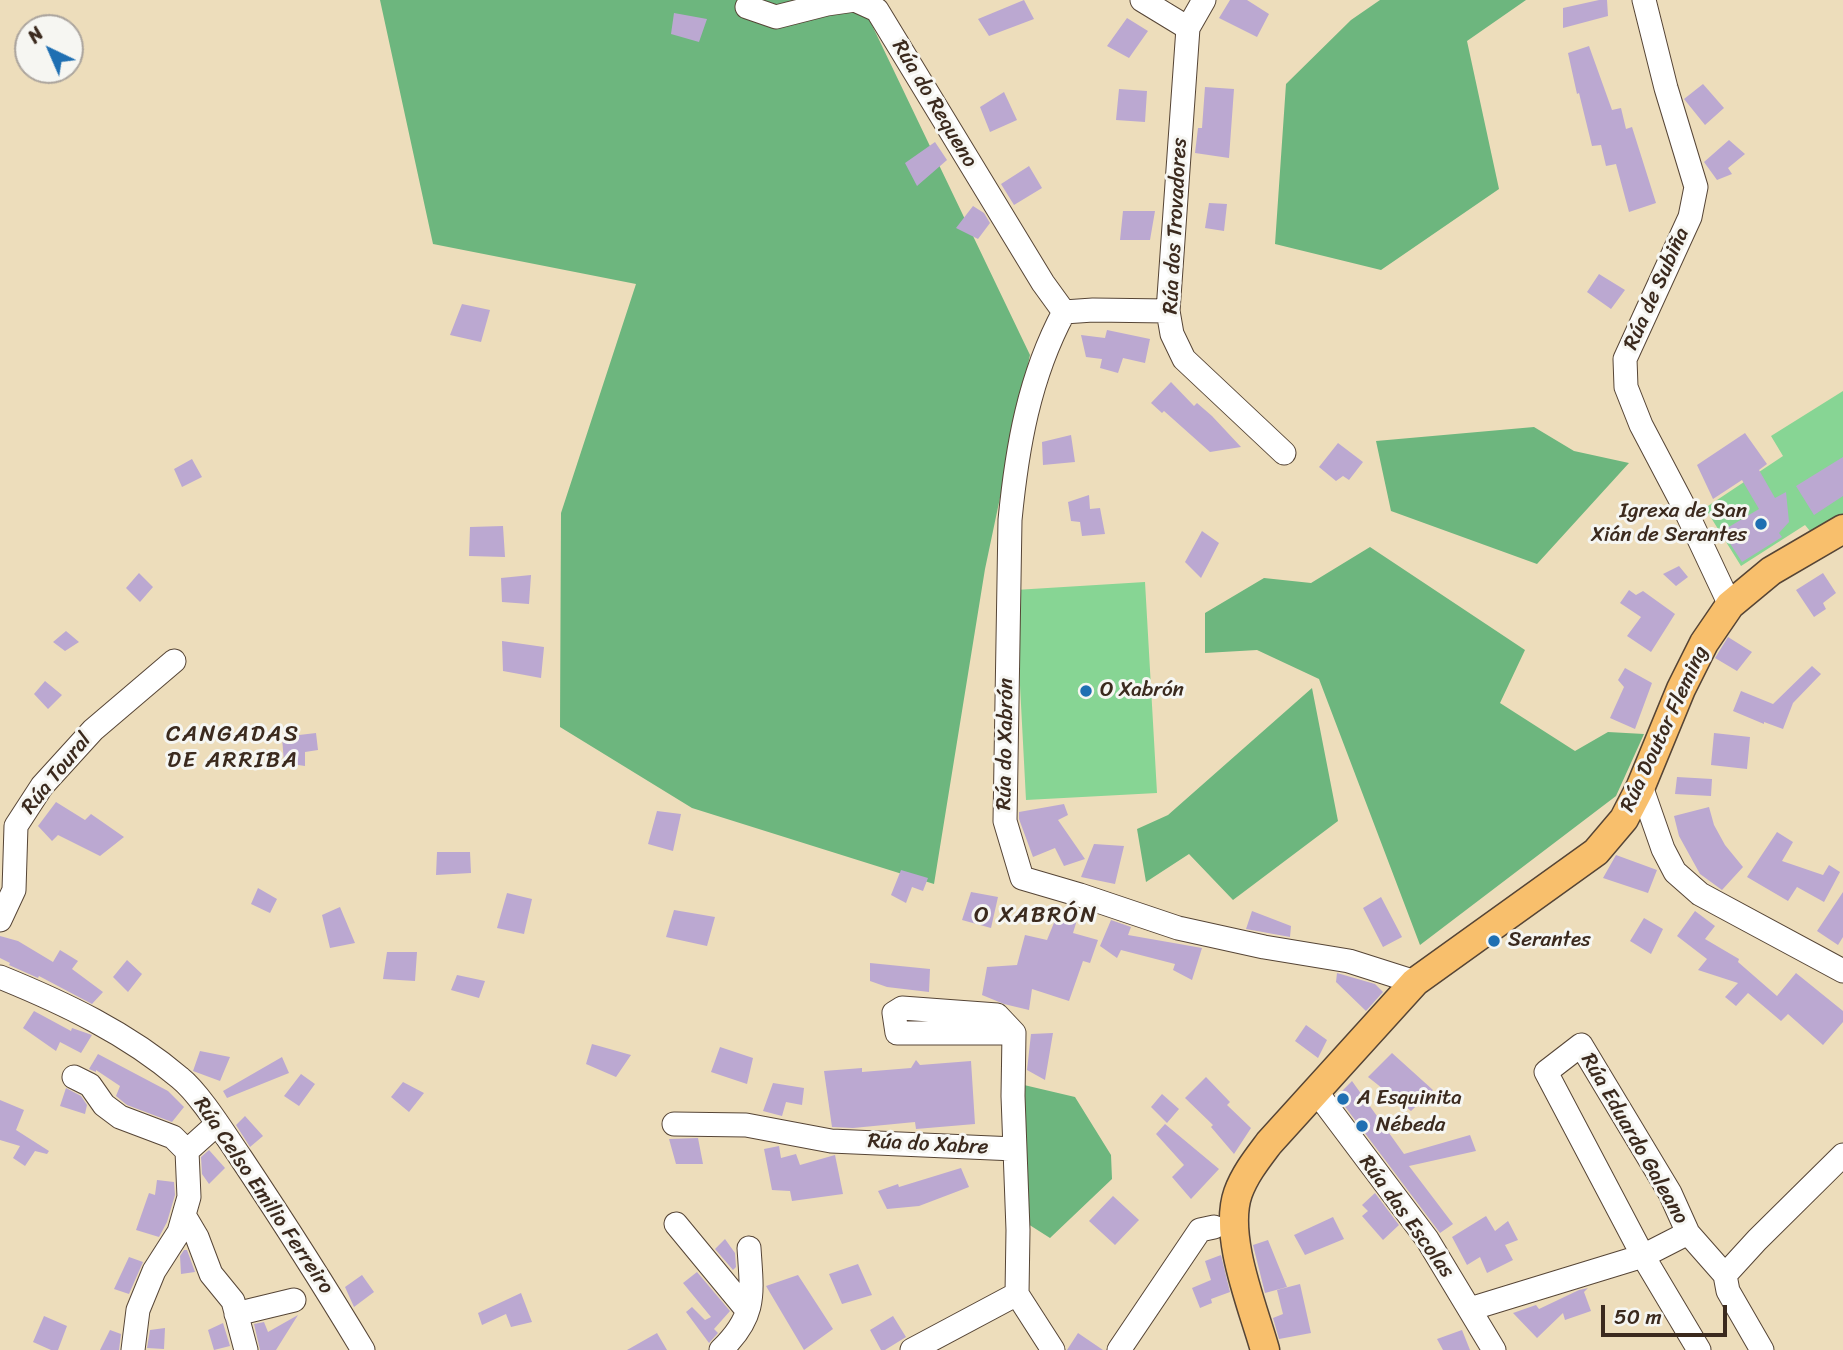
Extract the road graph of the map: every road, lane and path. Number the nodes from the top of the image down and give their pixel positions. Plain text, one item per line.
1 (1142, 0) edge
2 (1204, 0) edge
3 (1644, 0) edge
4 (747, 7) dead end
5 (1188, 28) junction
6 (1168, 311) junction
7 (1065, 312) junction
8 (1284, 453) dead end
9 (1843, 529) edge
10 (1730, 606) junction
11 (174, 661) dead end
12 (1641, 786) junction
13 (0, 920) edge
14 (1843, 971) edge
15 (0, 978) edge
16 (1415, 982) junction
17 (1014, 1033) dead end
18 (74, 1077) dead end
19 (1315, 1093) junction
20 (217, 1124) junction
21 (674, 1124) dead end
22 (1015, 1149) junction
23 (187, 1151) junction
24 (1843, 1155) edge
25 (184, 1214) junction
26 (1227, 1220) junction
27 (676, 1224) dead end
28 (1688, 1233) junction
29 (749, 1248) dead end
30 (1643, 1256) junction
31 (1725, 1275) junction
32 (1017, 1294) junction
33 (294, 1300) dead end
34 (1470, 1309) junction
35 (747, 1310) junction
36 (236, 1314) junction
37 (133, 1350) edge
38 (246, 1350) edge
39 (363, 1350) edge
40 (721, 1350) edge
41 (912, 1350) edge
42 (1053, 1350) edge
43 (1119, 1350) edge
44 (1265, 1350) edge
45 (1493, 1350) edge
46 (1699, 1350) edge
47 (1762, 1350) edge

1 - 5 street
2 - 5 street, Rúa dos Trovadores
3 - 10 street, Rúa de Subiña
4 - 7 street, Rúa do Requeno
5 - 6 street, Rúa dos Trovadores
6 - 7 street
6 - 8 street, Rúa dos Trovadores
7 - 16 street, Rúa do Xabrón
9 - 10 main road, Rúa Doutor Fleming
10 - 12 main road, Rúa Doutor Fleming
11 - 13 street, Rúa Toural
12 - 14 street
12 - 16 main road, Rúa Doutor Fleming
15 - 20 street, Rúa Celso Emilio Ferreiro
16 - 19 main road, Rúa Doutor Fleming
17 - 22 street
18 - 23 street
19 - 26 main road, Rúa Doutor Fleming
19 - 34 street, Rúa das Escolas
20 - 23 street
20 - 39 street, Rúa Celso Emilio Ferreiro
21 - 22 street, Rúa do Xabre
22 - 32 street, Rúa do Xabre
23 - 25 street
24 - 31 street
25 - 36 street
25 - 37 street
26 - 43 street
26 - 44 main road
27 - 35 street
28 - 30 street, Rúa Eduardo Galeano
28 - 30 street, Rúa Eduardo Galeano
28 - 31 street, Rúa Eduardo Galeano
29 - 35 street
30 - 34 street
30 - 46 street, Rúa Eduardo Galeano
31 - 47 street, Rúa Eduardo Galeano
32 - 41 street
32 - 42 street
33 - 36 street
34 - 45 street, Rúa das Escolas
35 - 40 street
36 - 38 street

